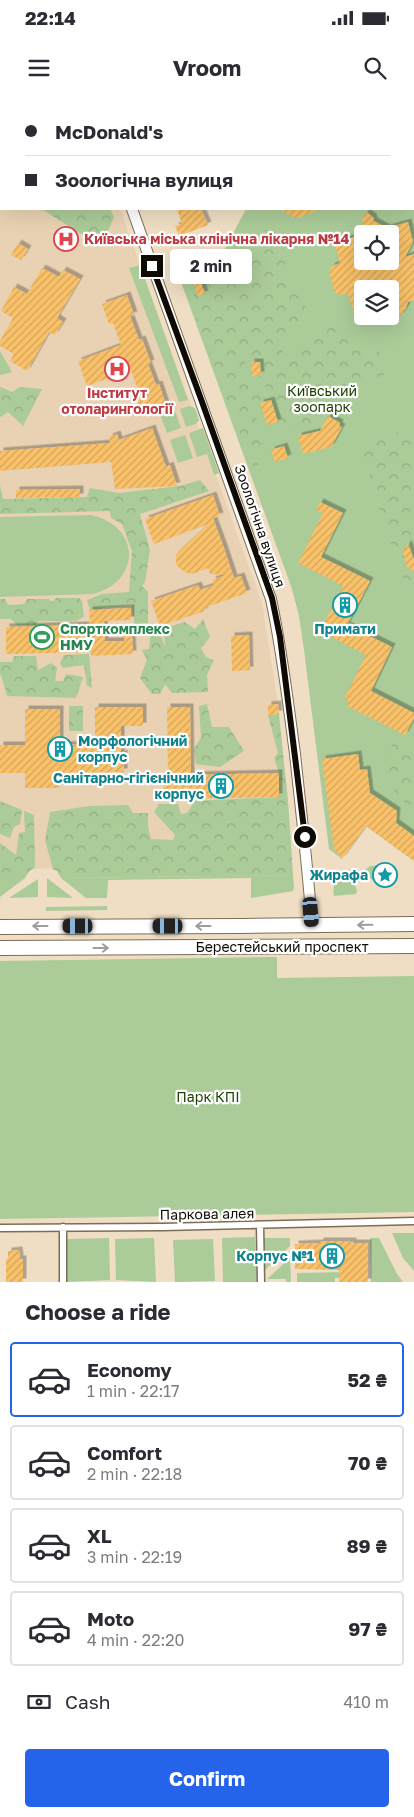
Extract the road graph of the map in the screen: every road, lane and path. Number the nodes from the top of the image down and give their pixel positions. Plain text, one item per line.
1 (132, 210) edge
2 (414, 924) edge
3 (312, 926) junction
4 (0, 927) edge
5 (414, 946) edge
6 (0, 948) edge
7 (414, 1221) edge
8 (260, 1225) junction
9 (63, 1227) junction
10 (0, 1228) edge
11 (62, 1282) edge
12 (261, 1282) edge

1 - 3 street, Зоологічна вулиця
2 -> 3 main road, Берестейський проспект
3 -> 4 main road, Берестейський проспект
6 -> 5 main road, Берестейський проспект
7 - 8 street, Паркова алея
8 - 9 street, Паркова алея
8 - 12 street
9 - 10 street, Паркова алея
9 - 11 street

